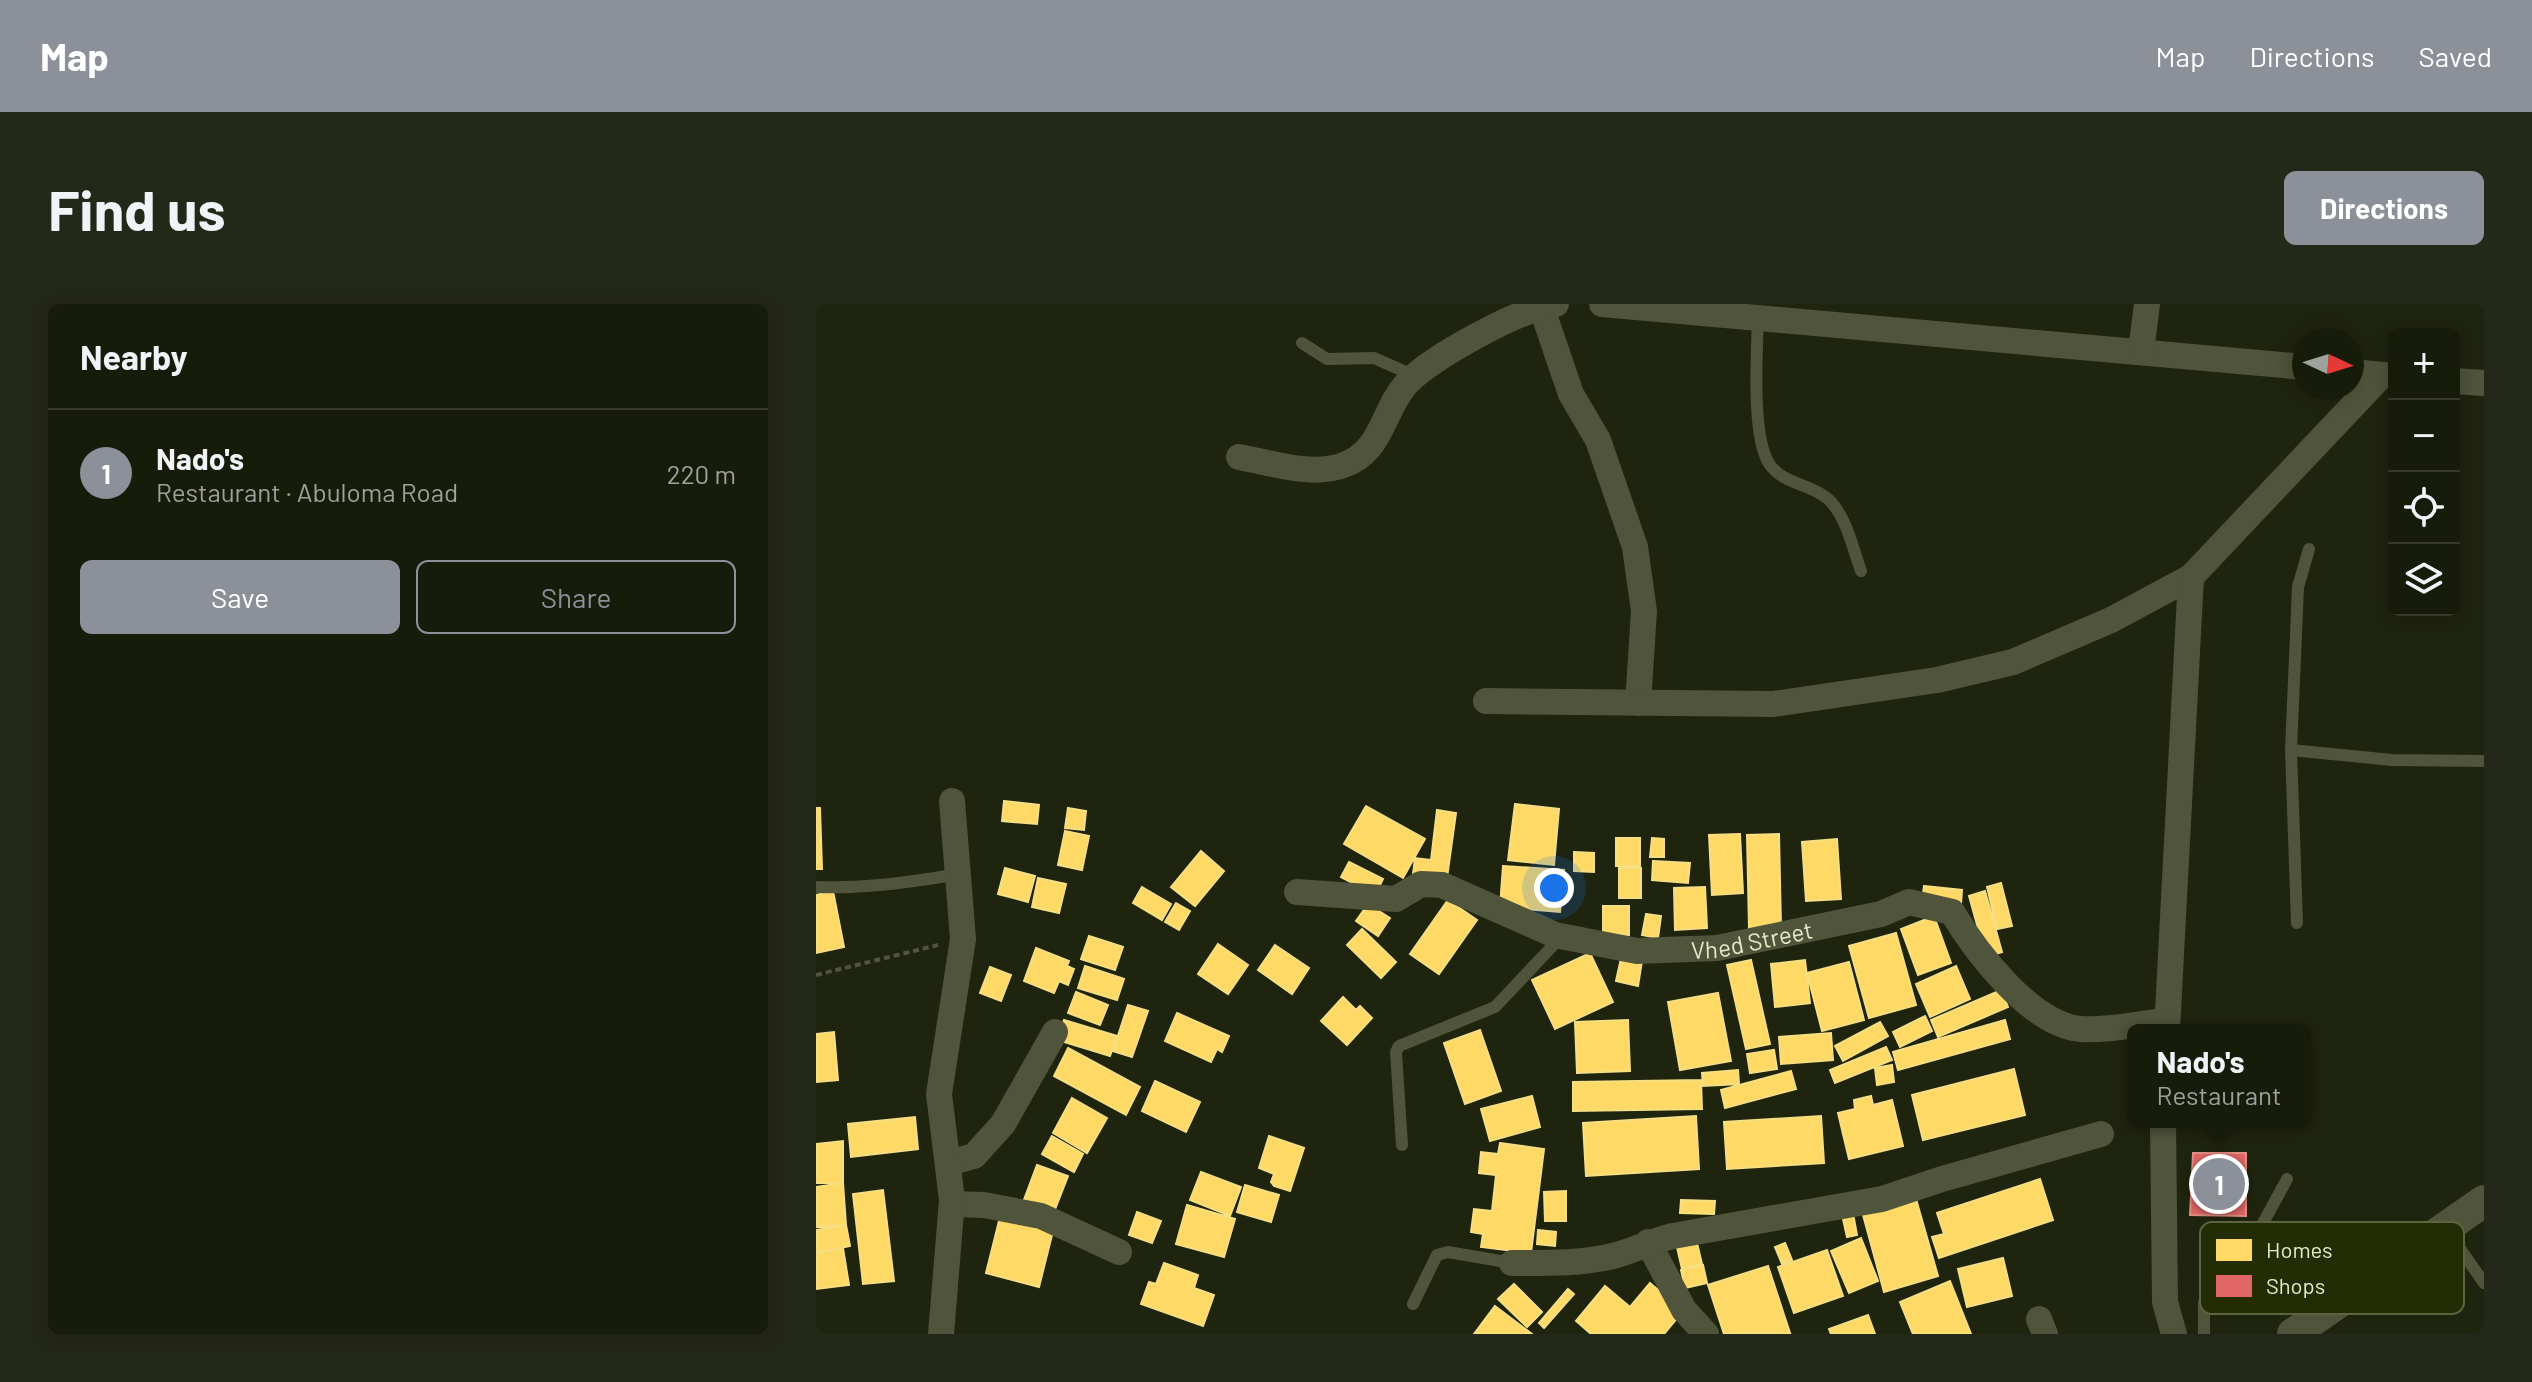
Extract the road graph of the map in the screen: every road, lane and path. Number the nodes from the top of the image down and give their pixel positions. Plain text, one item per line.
1 (1602, 304) edge
2 (2147, 304) edge
3 (1548, 305) edge
4 (1758, 318) junction
5 (1302, 343) dead end
6 (2141, 351) junction
7 (2292, 366) edge
8 (2364, 373) edge
9 (1415, 376) junction
10 (2388, 376) edge
11 (2460, 381) edge
12 (2484, 383) edge
13 (1239, 457) dead end
14 (2309, 549) dead end
15 (1861, 571) dead end
16 (2191, 577) junction
17 (1486, 701) dead end
18 (1638, 703) junction
19 (2291, 750) junction
20 (2484, 761) edge
21 (952, 801) dead end
22 (959, 874) junction
23 (816, 887) edge
24 (1297, 892) dead end
25 (2297, 923) dead end
26 (1562, 936) junction
27 (963, 939) junction
28 (816, 975) edge
29 (2167, 1024) edge
30 (2127, 1027) edge
31 (1055, 1032) dead end
32 (2163, 1128) edge
33 (2101, 1134) dead end
34 (1402, 1145) dead end
35 (948, 1163) junction
36 (2287, 1179) dead end
37 (2484, 1201) edge
38 (952, 1204) junction
39 (2264, 1222) edge
40 (2454, 1222) edge
41 (1648, 1242) junction
42 (1119, 1252) dead end
43 (2464, 1254) edge
44 (1512, 1263) joint
45 (2484, 1283) edge
46 (1413, 1304) dead end
47 (2322, 1314) edge
48 (941, 1334) edge
49 (1706, 1334) edge
50 (2174, 1334) edge
51 (2293, 1334) edge

1 - 4 street
2 - 6 street
3 - 9 street
3 - 18 street
4 - 6 street
4 - 15 lane
5 - 9 lane
6 - 7 street
8 - 10 street
9 - 13 street
10 - 16 street
11 - 12 street
14 - 19 lane
16 - 18 street
16 - 29 street
17 - 18 street
19 - 20 lane
19 - 25 lane
21 - 22 street
22 - 23 lane
22 - 27 street
24 - 26 street, Vhed Street
26 - 30 street, Vhed Street
26 - 34 lane
27 - 28 path
27 - 35 street
31 - 35 street
32 - 50 street
33 - 41 street
35 - 38 street
36 - 39 lane
37 - 40 street
38 - 42 street
38 - 48 street
41 - 44 street
41 - 49 street
43 - 45 lane
44 - 46 lane
47 - 51 street

